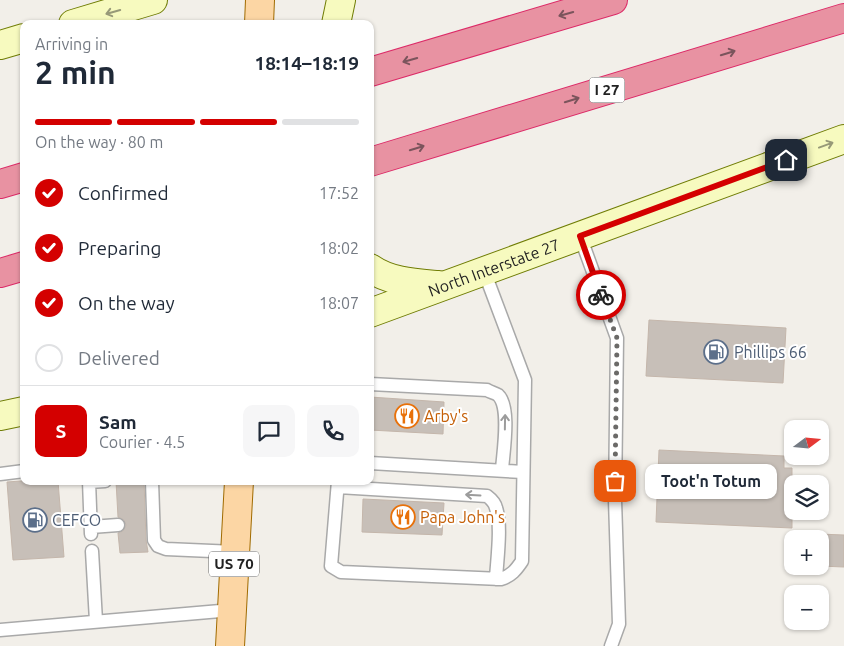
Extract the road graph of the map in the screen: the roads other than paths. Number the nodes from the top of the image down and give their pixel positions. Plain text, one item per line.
1 (153, 0) edge
2 (260, 0) edge
3 (341, 0) edge
4 (613, 0) edge
5 (844, 18) edge
6 (86, 20) edge
7 (260, 20) edge
8 (337, 20) edge
9 (20, 39) edge
10 (0, 46) edge
11 (374, 71) edge
12 (844, 139) edge
13 (374, 161) edge
14 (20, 178) edge
15 (0, 184) edge
16 (580, 236) junction
17 (20, 267) edge
18 (374, 271) edge
19 (484, 271) junction
20 (0, 273) edge
21 (445, 285) junction
22 (374, 312) edge
23 (374, 384) edge
24 (20, 412) edge
25 (0, 416) edge
26 (374, 463) edge
27 (502, 470) junction
28 (20, 472) edge
29 (524, 472) junction
30 (0, 474) edge
31 (89, 485) edge
32 (152, 485) edge
33 (239, 485) edge
34 (338, 485) edge
35 (350, 485) edge
36 (118, 526) dead end
37 (92, 551) dead end
38 (235, 552) junction
39 (496, 579) junction
40 (232, 610) junction
41 (96, 621) junction
42 (0, 630) edge
43 (230, 646) edge
44 (611, 646) edge

1 -> 6 main road
2 - 7 main road
3 - 8 main road
4 -> 11 highway
13 -> 5 highway, I 27
9 - 10 main road
16 -> 12 main road, North Interstate 27
14 - 15 highway
16 - 19 main road, North Interstate 27
16 - 44 lane
17 - 20 highway
18 - 21 main road
19 - 21 main road, North Interstate 27
19 - 29 lane
21 - 22 main road, North Interstate 27
27 -> 23 lane
24 - 25 main road
26 - 27 lane
27 - 29 lane
28 - 30 lane
29 - 39 lane
31 - 36 lane
32 - 38 lane
33 - 38 main road, US 70
34 - 39 lane
39 -> 35 lane
37 - 41 lane
38 - 40 main road, US 70
40 - 41 lane
40 - 43 main road, US 70
41 - 42 lane

